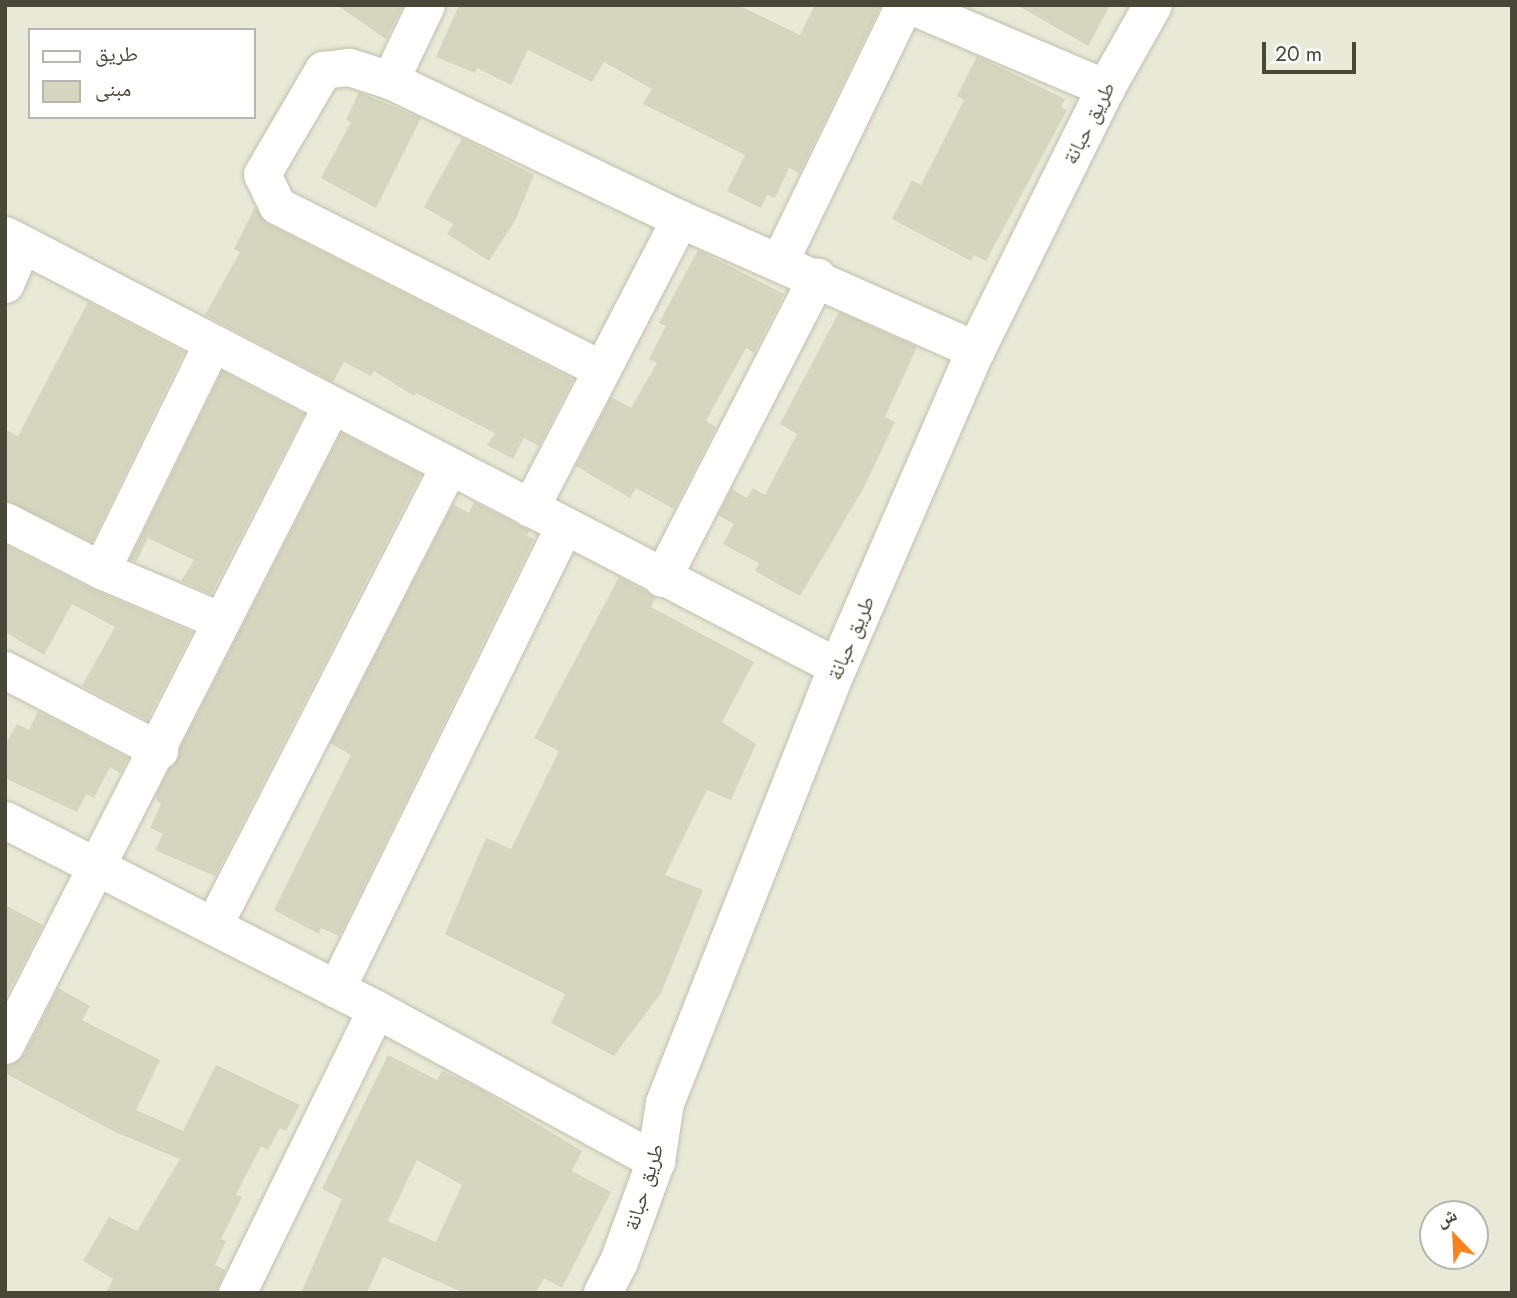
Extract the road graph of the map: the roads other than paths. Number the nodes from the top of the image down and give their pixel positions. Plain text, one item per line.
1 (426, 5) edge
2 (904, 5) edge
3 (911, 5) edge
4 (1147, 7) edge
5 (390, 80) junction
6 (1106, 88) junction
7 (680, 219) junction
8 (14, 239) edge
9 (780, 260) junction
10 (817, 276) junction
11 (5, 284) edge
12 (211, 345) junction
13 (976, 350) junction
14 (600, 368) junction
15 (331, 406) junction
16 (448, 468) junction
17 (530, 508) junction
18 (5, 521) edge
19 (564, 526) junction
20 (101, 570) junction
21 (662, 578) junction
22 (221, 621) junction
23 (838, 667) junction
24 (5, 670) edge
25 (159, 750) junction
26 (5, 820) edge
27 (96, 868) junction
28 (213, 926) junction
29 (336, 989) junction
30 (376, 1009) junction
31 (5, 1045) edge
32 (656, 1161) junction
33 (237, 1293) edge
34 (603, 1293) edge

1 - 5 street
2 - 9 street
3 - 6 street
4 - 6 street, طريق حبانة
5 - 7 street
5 - 14 street
6 - 13 street, طريق حبانة
7 - 9 street
7 - 14 street
8 - 11 street
8 - 12 street
9 - 10 street
10 - 13 street
10 - 21 street
12 - 15 street
12 - 20 street
13 - 23 street, طريق حبانة
14 - 17 street
15 - 16 street
15 - 22 street
16 - 17 street
16 - 28 street
17 - 19 street
18 - 20 street
19 - 21 street
19 - 29 street
20 - 22 street
21 - 23 street
22 - 25 street
23 - 32 street, طريق حبانة
24 - 25 street
25 - 27 street
26 - 27 street
27 - 28 street
27 - 31 street
28 - 29 street
29 - 30 street
30 - 32 street
30 - 33 street
32 - 34 street, طريق حبانة

